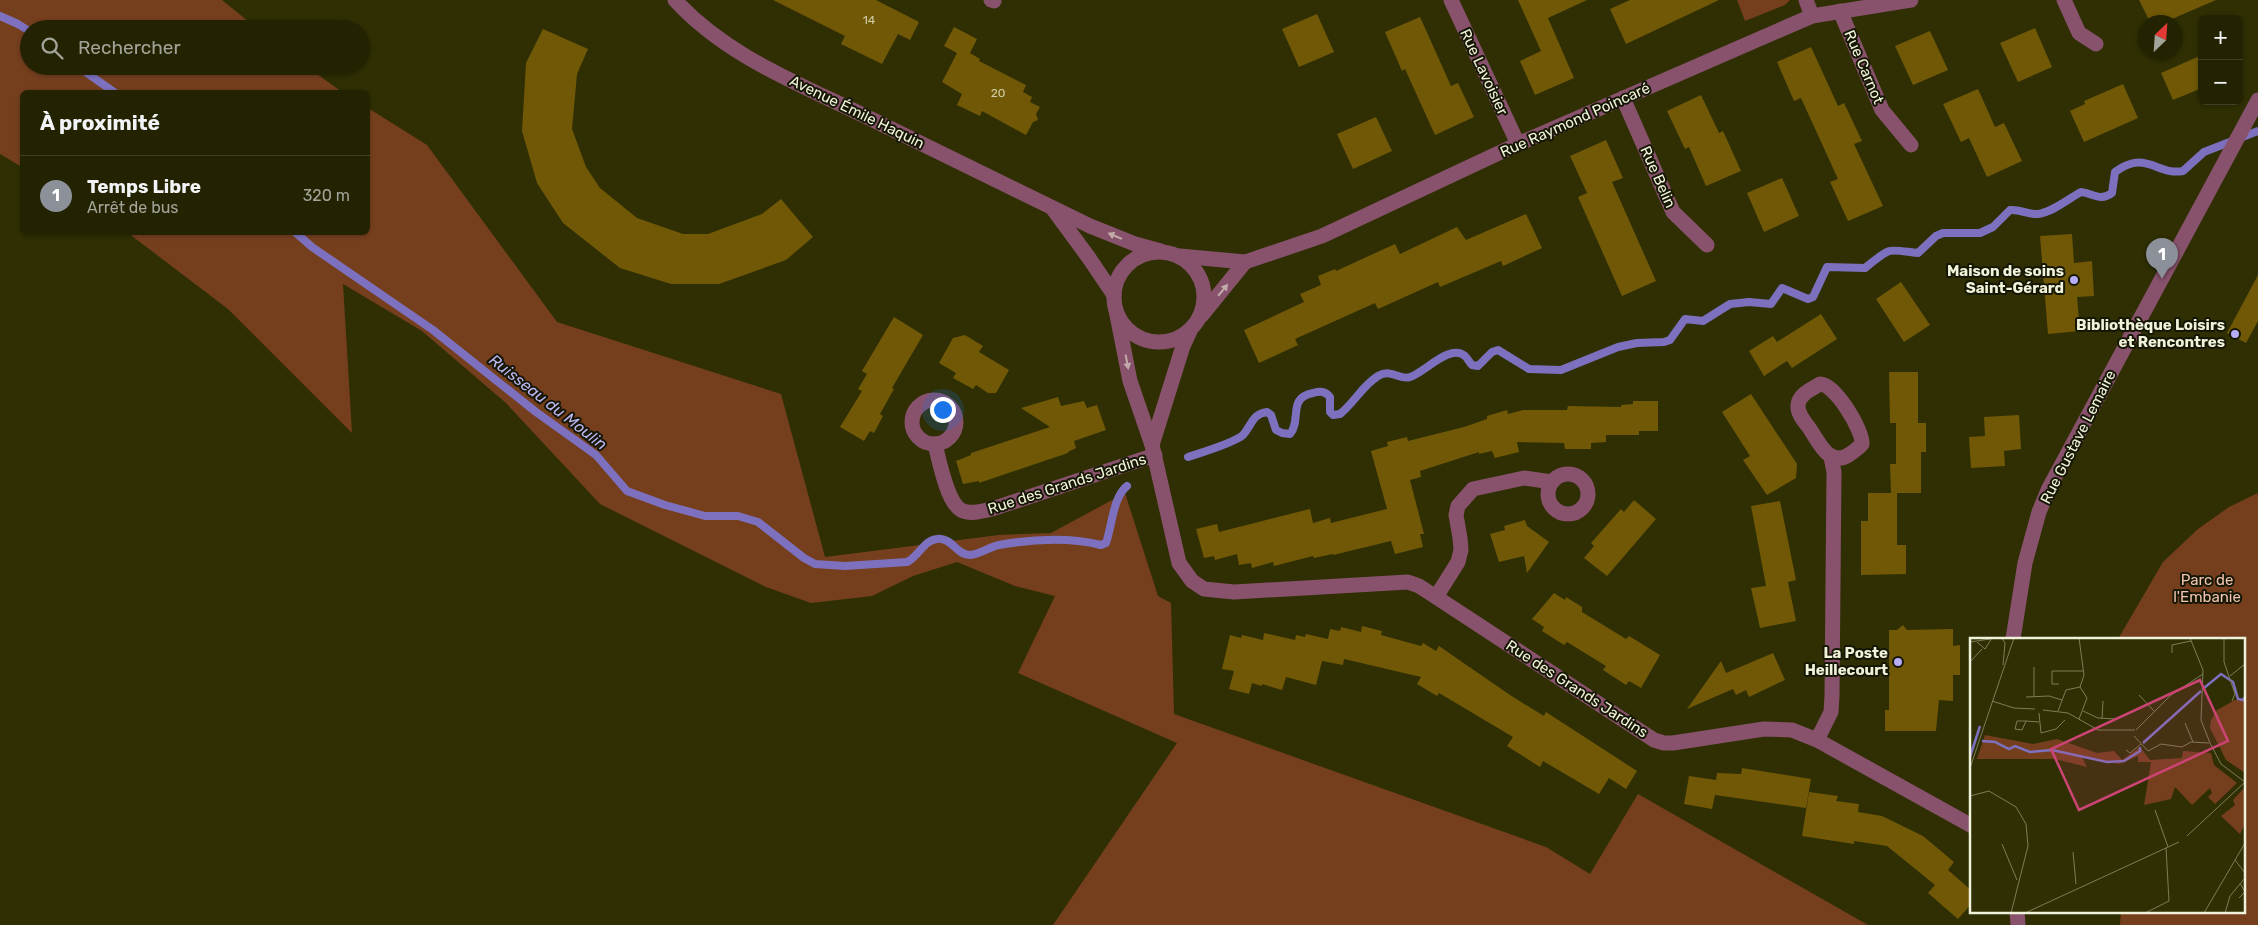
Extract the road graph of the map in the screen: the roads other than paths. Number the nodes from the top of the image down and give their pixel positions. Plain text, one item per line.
1 (675, 0) edge
2 (1451, 0) edge
3 (1806, 0) edge
4 (1911, 0) edge
5 (2064, 0) edge
6 (1840, 11) junction
7 (1812, 16) junction
8 (2096, 44) dead end
9 (1623, 98) junction
10 (2258, 100) edge
11 (1518, 144) junction
12 (1911, 145) dead end
13 (1051, 206) junction
14 (1706, 246) dead end
15 (1161, 251) junction
16 (1180, 256) junction
17 (1245, 262) junction
18 (1114, 295) junction
19 (1117, 315) junction
20 (1200, 316) junction
21 (1191, 330) junction
22 (935, 444) dead end
23 (1154, 450) junction
24 (1831, 457) junction
25 (1552, 482) dead end
26 (1436, 597) junction
27 (2016, 635) edge
28 (1817, 740) junction
29 (1970, 825) edge
30 (2018, 912) edge
31 (2018, 925) edge

1 - 13 street, Avenue Émile Haquin
2 - 11 street, Rue Lavoisier
3 - 7 street
4 - 6 street, Rue Raymond Poincaré
5 - 8 street
6 - 7 street, Rue Raymond Poincaré
6 - 12 street, Rue Carnot
7 - 9 street, Rue Raymond Poincaré
9 - 11 street, Rue Raymond Poincaré
9 - 14 street, Rue Belin
10 - 27 street, Rue Gustave Lemaire
11 - 17 street, Rue Raymond Poincaré
15 -> 13 street, Avenue Émile Haquin
13 - 18 street, Avenue Émile Haquin
15 - 16 street
15 - 18 street
16 - 17 street, Rue Raymond Poincaré
16 - 20 street
20 -> 17 street
18 - 19 street
19 - 21 street
19 -> 23 street, Rue des Grands Jardins
20 - 21 street
21 - 23 street, Rue des Grands Jardins
22 - 23 street, Rue des Grands Jardins
23 - 26 street, Rue des Grands Jardins
24 - 24 street
24 - 28 street
25 - 26 street
26 - 28 street, Rue des Grands Jardins
28 - 29 street, Rue des Grands Jardins
30 - 31 street

